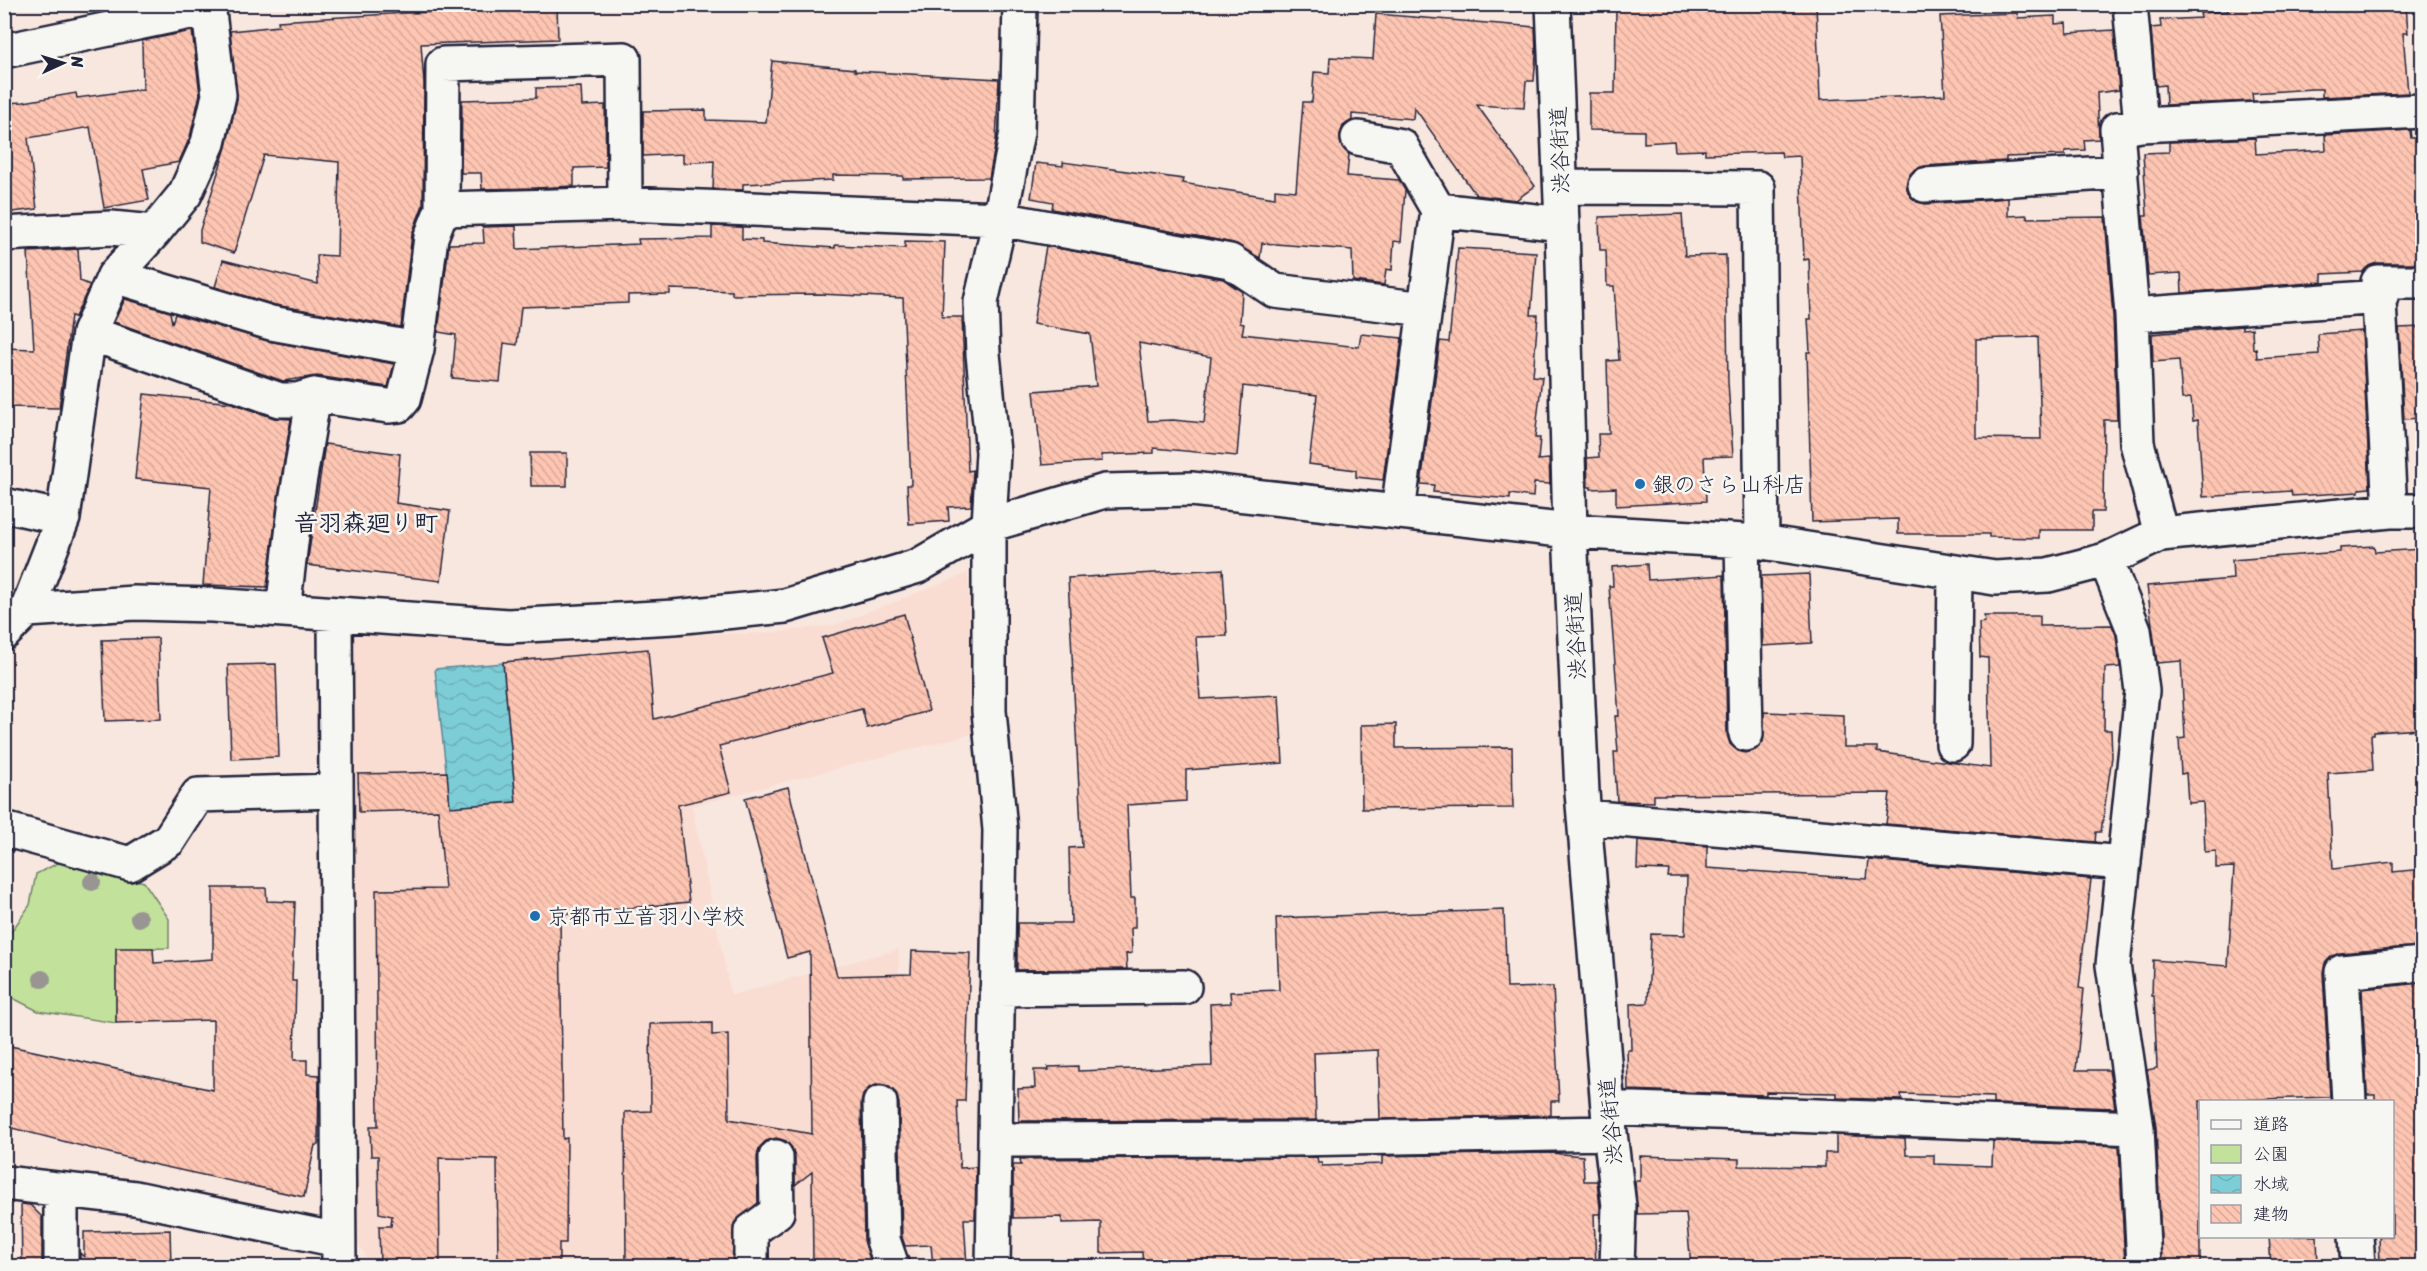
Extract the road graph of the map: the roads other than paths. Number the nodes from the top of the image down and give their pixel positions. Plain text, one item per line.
1 (1020, 4) edge
2 (1553, 4) edge
3 (2130, 4) edge
4 (208, 6) edge
5 (4, 51) edge
6 (2422, 111) edge
7 (2141, 125) junction
8 (1358, 138) dead end
9 (2121, 172) junction
10 (1925, 185) dead end
11 (1561, 187) junction
12 (625, 204) junction
13 (442, 209) junction
14 (1438, 210) junction
15 (1000, 219) junction
16 (1562, 224) junction
17 (154, 232) junction
18 (4, 234) edge
19 (114, 276) junction
20 (2422, 282) edge
21 (2381, 297) junction
22 (1425, 309) junction
23 (2132, 315) junction
24 (89, 333) junction
25 (417, 349) junction
26 (314, 395) junction
27 (4, 505) edge
28 (2390, 511) junction
29 (2422, 511) edge
30 (1398, 512) junction
31 (63, 518) junction
32 (989, 525) junction
33 (1570, 531) junction
34 (2161, 534) junction
35 (1752, 542) junction
36 (2106, 560) junction
37 (1955, 572) junction
38 (27, 610) junction
39 (282, 610) junction
40 (335, 614) junction
41 (4, 633) edge
42 (1746, 734) dead end
43 (1953, 744) dead end
44 (336, 791) junction
45 (1584, 817) junction
46 (4, 829) edge
47 (2124, 862) junction
48 (2422, 964) edge
49 (1184, 987) dead end
50 (997, 989) junction
51 (2349, 1100) edge
52 (880, 1102) dead end
53 (1609, 1120) junction
54 (2137, 1128) junction
55 (995, 1140) junction
56 (776, 1156) dead end
57 (4, 1183) edge
58 (61, 1190) junction
59 (2356, 1238) edge
60 (338, 1253) edge
61 (61, 1266) edge
62 (752, 1266) edge
63 (892, 1266) edge
64 (993, 1266) edge
65 (1617, 1266) edge
66 (2144, 1266) edge
67 (2358, 1266) edge

1 - 15 street
2 - 11 street, 渋谷街道
3 - 7 street
4 - 5 street
4 - 17 street
6 - 7 street
7 - 9 street
8 - 14 street
9 - 10 street
9 - 23 street
11 - 16 street, 渋谷街道
11 - 35 street
12 - 13 street
12 - 13 street
12 - 15 street
13 - 25 street
14 - 16 street
14 - 22 street
15 - 22 street
15 - 32 street
16 - 33 street, 渋谷街道
17 - 18 street
17 - 19 street
19 - 24 street
19 - 25 street
20 - 21 street
21 - 23 street
21 - 28 street
22 - 30 street
23 - 34 street
24 - 26 street
24 - 31 street
25 - 26 street
26 - 39 street
27 - 31 street
28 - 29 street
28 - 34 street
30 - 32 street
30 - 33 street
31 - 38 street
32 - 40 street
32 - 50 street
33 - 35 street
33 - 45 street, 渋谷街道
34 - 36 street
35 - 37 street
35 - 42 street
36 - 37 street
36 - 47 street
37 - 43 street
38 - 39 street
38 - 41 street
39 - 40 street
40 - 44 street
44 - 46 street
44 - 60 street
45 - 47 street
45 - 53 street, 渋谷街道
47 - 54 street
48 - 51 street
49 - 50 street
50 - 55 street
52 - 63 street
53 - 54 street
53 - 55 street
53 - 65 street, 渋谷街道
54 - 66 street
55 - 64 street
56 - 62 street
57 - 58 street
58 - 60 street
58 - 61 street
59 - 67 street

